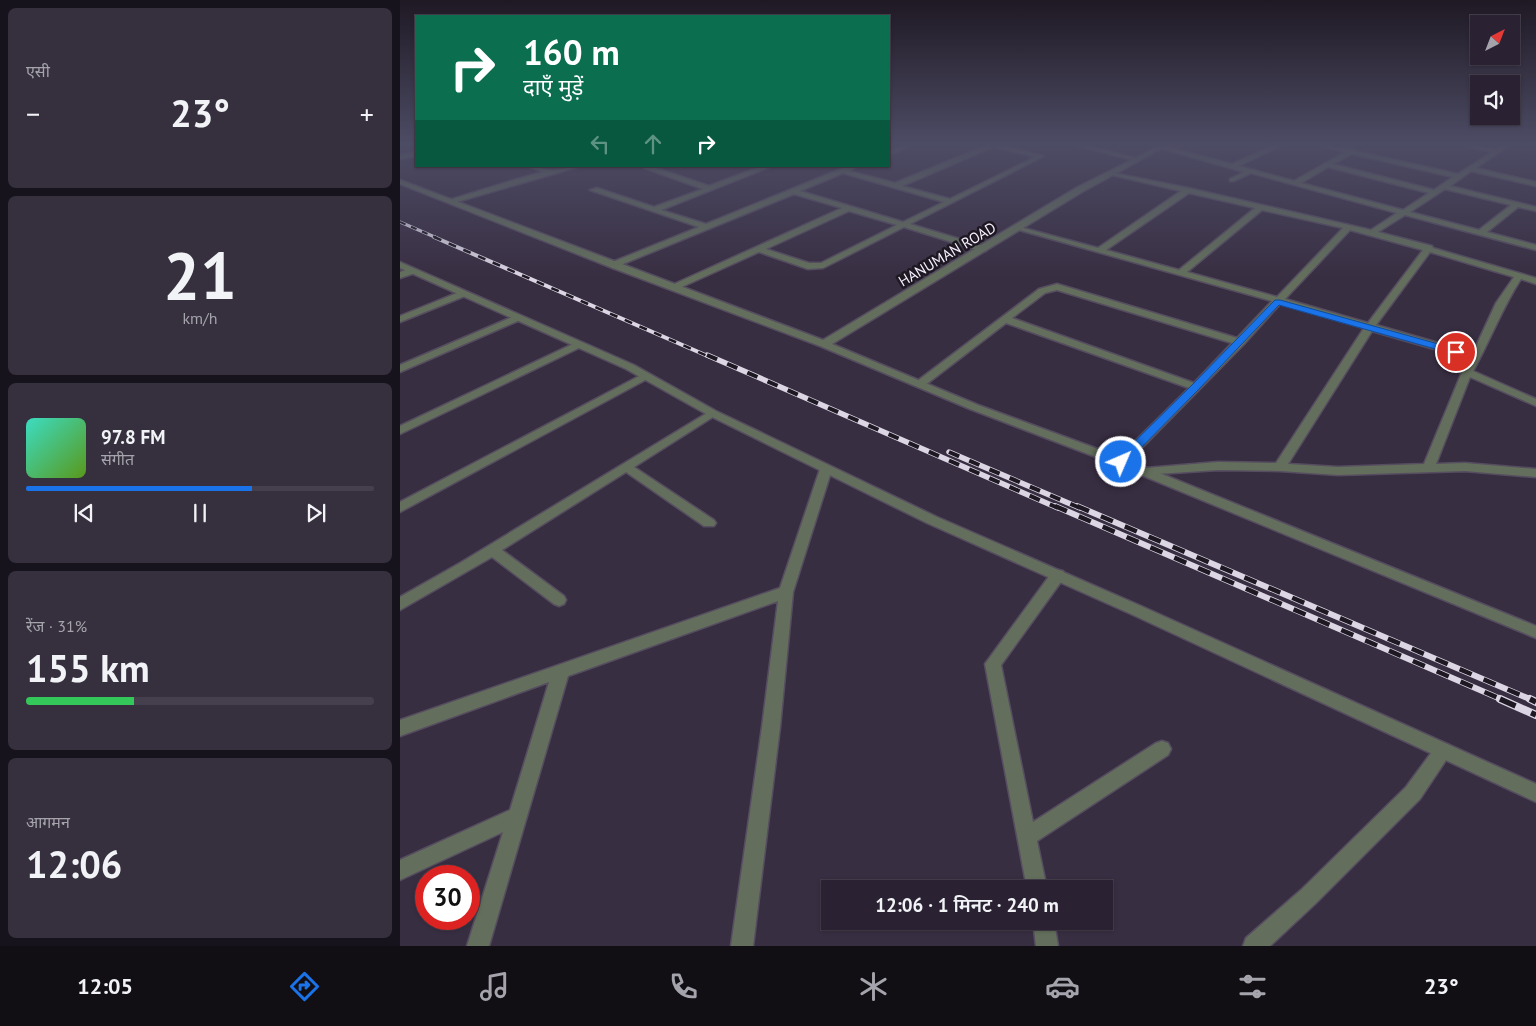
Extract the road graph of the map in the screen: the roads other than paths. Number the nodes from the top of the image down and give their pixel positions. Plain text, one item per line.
1 (418, 189) edge
2 (495, 189) edge
3 (711, 189) edge
4 (798, 189) edge
5 (906, 189) edge
6 (972, 189) edge
7 (1082, 189) edge
8 (1184, 189) edge
9 (1318, 189) edge
10 (1423, 189) edge
11 (1438, 189) edge
12 (1456, 189) edge
13 (594, 190) dead end
14 (1188, 190) junction
15 (793, 191) junction
16 (1434, 192) junction
17 (948, 201) junction
18 (450, 202) junction
19 (1517, 204) junction
20 (1261, 207) junction
21 (848, 208) junction
22 (1536, 209) edge
23 (653, 210) junction
24 (1402, 212) junction
25 (903, 225) junction
26 (706, 227) junction
27 (1348, 227) junction
28 (1016, 228) junction
29 (1372, 233) junction
30 (1481, 233) junction
31 (983, 248) junction
32 (1430, 248) junction
33 (1536, 248) edge
34 (759, 249) junction
35 (1098, 251) junction
36 (613, 266) junction
37 (404, 270) edge
38 (1181, 273) junction
39 (1520, 276) junction
40 (1536, 281) edge
41 (675, 287) junction
42 (462, 294) junction
43 (1278, 301) junction
44 (400, 318) edge
45 (517, 318) junction
46 (1004, 320) junction
47 (1371, 327) junction
48 (1240, 342) junction
49 (577, 344) junction
50 (824, 344) junction
51 (1474, 357) junction
52 (400, 369) edge
53 (1466, 372) junction
54 (645, 376) junction
55 (920, 384) junction
56 (1196, 387) junction
57 (1536, 403) edge
58 (712, 413) junction
59 (400, 430) edge
60 (1121, 462) junction
61 (626, 467) junction
62 (1280, 467) junction
63 (1429, 467) junction
64 (826, 470) junction
65 (1146, 472) junction
66 (1536, 473) edge
67 (400, 508) edge
68 (709, 523) dead end
69 (492, 550) junction
70 (1058, 575) junction
71 (786, 592) junction
72 (560, 600) dead end
73 (400, 604) edge
74 (1536, 632) edge
75 (561, 671) junction
76 (400, 728) edge
77 (1162, 749) dead end
78 (1443, 751) junction
79 (1536, 792) edge
80 (517, 816) junction
81 (1028, 836) junction
82 (400, 870) edge
83 (1035, 880) edge
84 (1044, 930) edge
85 (478, 946) edge
86 (742, 946) edge
87 (1047, 946) edge
88 (1254, 946) edge

1 - 18 street
2 - 18 street
3 - 23 street
4 - 15 street
5 - 17 street
6 - 17 street
7 - 28 street, HANUMAN ROAD
8 - 14 street
9 - 24 street
10 - 16 street
11 - 16 street
12 - 19 street
13 - 23 street
14 - 20 street
14 - 35 street
15 - 21 street
15 - 26 street
16 - 24 street
17 - 25 street
18 - 36 street
19 - 22 street
19 - 30 street
20 - 27 street
20 - 38 street
21 - 25 street
21 - 34 street
23 - 26 street
24 - 29 street
24 - 30 street
25 - 31 street
25 - 34 street
26 - 36 street
27 - 29 street
27 - 43 street
28 - 31 street, HANUMAN ROAD
28 - 35 street
29 - 32 street
30 - 33 street
31 - 50 street, HANUMAN ROAD
32 - 39 street
32 - 47 street
34 - 41 street
35 - 38 street
36 - 41 street
37 - 42 street
38 - 43 street
39 - 40 street
39 - 51 street
41 - 50 street
42 - 44 street
42 - 45 street
43 - 47 street
43 - 48 street
45 - 49 street
45 - 52 street
46 - 48 street
46 - 55 street
46 - 56 street
47 - 51 street
47 - 62 street
48 - 56 street
49 - 54 street
49 - 59 street
50 - 55 street
51 - 53 street
53 - 57 street
53 - 63 street
54 - 58 street
54 - 67 street
55 - 60 street
56 - 60 street
58 - 61 street
58 - 64 street
60 - 65 street
61 - 68 street
61 - 69 street
62 - 63 street
62 - 65 street
63 - 66 street
64 - 70 street
64 - 71 street
65 - 74 street
69 - 72 street
69 - 73 street
70 - 78 street
70 - 81 street
71 - 75 street
71 - 86 street
75 - 76 street
75 - 80 street
77 - 81 street
78 - 79 street
78 - 88 street
80 - 82 street
80 - 85 street
81 - 83 street
84 - 87 street

